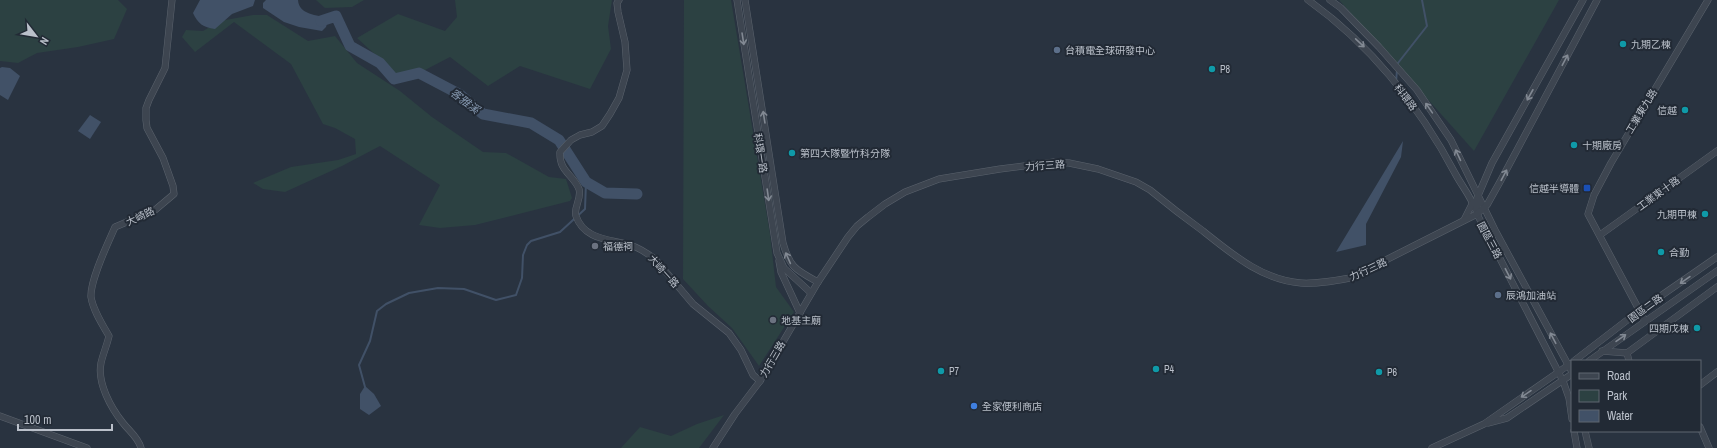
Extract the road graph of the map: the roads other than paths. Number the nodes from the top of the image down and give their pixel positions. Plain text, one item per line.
1 (172, 0) edge
2 (619, 0) edge
3 (737, 0) edge
4 (745, 0) edge
5 (1308, 0) edge
6 (1330, 0) edge
7 (1583, 0) edge
8 (1597, 0) edge
9 (1708, 0) edge
10 (1717, 151) edge
11 (1469, 178) junction
12 (1485, 179) junction
13 (1476, 199) junction
14 (1484, 209) junction
15 (1477, 214) junction
16 (1464, 220) junction
17 (1600, 235) junction
18 (1717, 257) edge
19 (778, 258) junction
20 (1717, 271) edge
21 (818, 282) junction
22 (1717, 287) edge
23 (811, 293) junction
24 (1639, 311) junction
25 (800, 313) junction
26 (1645, 321) junction
27 (1602, 351) junction
28 (1627, 353) junction
29 (1575, 360) edge
30 (1590, 360) edge
31 (1629, 360) edge
32 (1571, 363) edge
33 (1559, 372) junction
34 (1717, 372) edge
35 (1571, 374) edge
36 (760, 381) junction
37 (1563, 381) junction
38 (1701, 384) edge
39 (1571, 414) edge
40 (0, 416) edge
41 (1484, 424) junction
42 (1701, 429) edge
43 (1574, 432) edge
44 (1585, 432) edge
45 (87, 448) edge
46 (141, 448) edge
47 (713, 448) edge
48 (1432, 448) edge
49 (1577, 448) edge
50 (1589, 448) edge
51 (1709, 448) edge

1 - 46 street, 大崎路
2 - 36 street, 大崎一路
3 -> 19 street, 科環一路
21 -> 4 street, 科環一路
5 -> 13 street, 科環路
11 -> 6 street, 科環路
7 -> 12 street
14 -> 8 street, 園區三路
9 - 17 street, 工業東九路
10 - 17 street, 工業東十路
11 - 12 street
11 - 13 street, 科環路
12 - 13 street
13 - 14 street, 科環路
13 - 15 street, 科環路
13 - 16 street
14 - 15 street, 力行三路
32 -> 14 street, 園區三路
15 - 16 street, 力行三路
15 -> 33 street, 園區三路
16 - 21 street, 力行三路
17 - 24 street, 工業東九路
18 -> 24 street, 園區二路
19 - 23 street, 科環一路
19 - 25 street
20 - 26 street, 園區二路
21 - 23 street, 力行三路
22 - 28 street
23 - 25 street, 力行三路
24 - 26 street, 工業東九路
24 - 29 street, 園區二路
25 - 36 street, 力行三路
27 -> 26 street, 園區二路
27 - 28 street
27 - 30 street, 園區二路
28 - 31 street
32 - 33 street, 園區二路
33 - 37 street, 園區三路
33 -> 41 street, 園區二路
34 - 38 street
35 - 37 street, 園區二路
36 - 47 street, 力行三路
37 - 39 street, 園區三路
37 - 41 street, 園區二路
40 - 45 street
41 - 48 street, 園區二路
42 - 51 street
43 - 49 street
44 - 50 street

